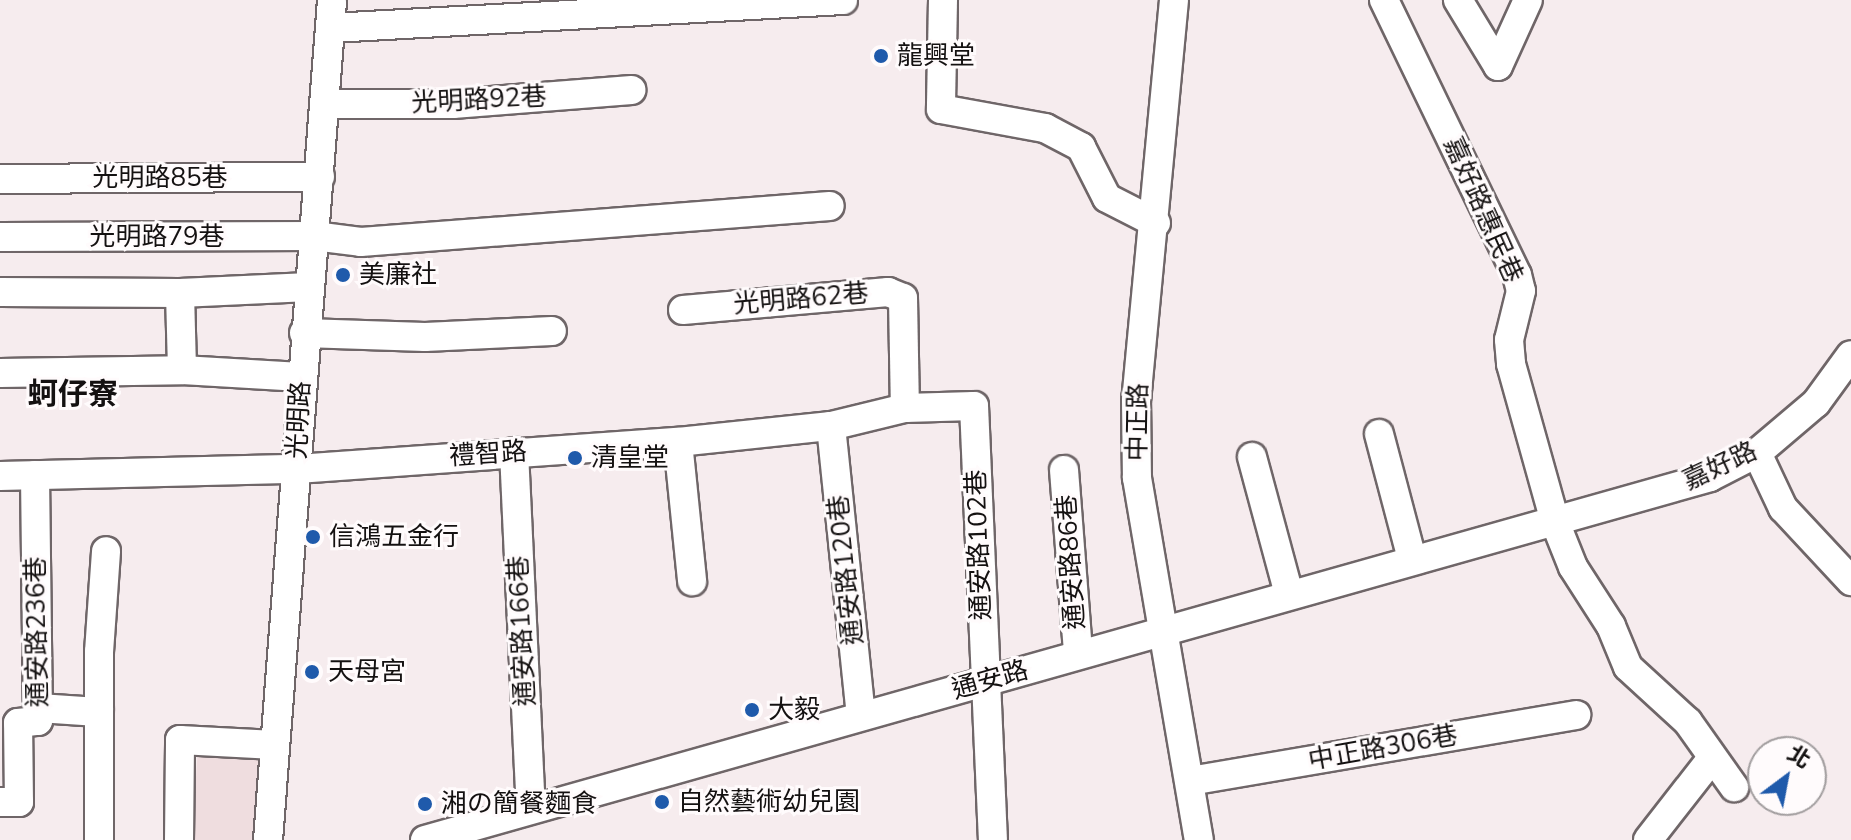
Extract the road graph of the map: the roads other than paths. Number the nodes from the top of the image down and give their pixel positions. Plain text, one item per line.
1 (843, 0) edge
2 (943, 0) edge
3 (1174, 0) edge
4 (1384, 0) edge
5 (1458, 0) edge
6 (1528, 0) edge
7 (332, 14) edge
8 (631, 90) dead end
9 (326, 104) junction
10 (320, 177) junction
11 (0, 179) edge
12 (830, 206) dead end
13 (1156, 223) junction
14 (314, 236) junction
15 (0, 237) edge
16 (309, 287) junction
17 (0, 292) edge
18 (180, 293) junction
19 (683, 310) dead end
20 (552, 331) dead end
21 (304, 333) junction
22 (1851, 355) edge
23 (182, 370) junction
24 (0, 373) edge
25 (301, 377) junction
26 (974, 406) joint
27 (905, 408) junction
28 (831, 426) junction
29 (1379, 434) dead end
30 (678, 442) junction
31 (514, 452) junction
32 (1757, 453) junction
33 (1252, 457) dead end
34 (297, 469) junction
35 (1064, 470) dead end
36 (35, 475) junction
37 (0, 476) edge
38 (1555, 522) junction
39 (106, 551) dead end
40 (1412, 559) junction
41 (692, 581) dead end
42 (1851, 581) edge
43 (1289, 594) junction
44 (1162, 633) junction
45 (1078, 653) junction
46 (983, 683) junction
47 (38, 708) junction
48 (99, 712) junction
49 (861, 715) junction
50 (1576, 715) dead end
51 (275, 745) junction
52 (1712, 758) junction
53 (1190, 781) junction
54 (1734, 787) dead end
55 (0, 802) edge
56 (531, 809) junction
57 (434, 839) edge
58 (99, 840) edge
59 (179, 840) edge
60 (268, 840) edge
61 (993, 840) edge
62 (1199, 840) edge
63 (1648, 840) edge

1 - 7 street
2 - 13 street
3 - 13 street, 中正路
4 - 38 street, 嘉好路惠民巷
5 - 6 street
7 - 9 street, 光明路
8 - 9 street, 光明路92巷
9 - 10 street, 光明路
10 - 11 street, 光明路85巷
10 - 14 street, 光明路
12 - 14 street, 光明路79巷
13 - 44 street, 中正路
14 - 15 street, 光明路79巷
14 - 16 street, 光明路
16 - 18 street, 光明路79巷
16 - 21 street, 光明路
17 - 18 street, 光明路79巷
18 - 23 street
19 - 27 street, 光明路62巷
20 - 21 street
21 - 25 street, 光明路
22 - 32 street, 嘉好路
23 - 24 street
23 - 25 street
25 - 34 street, 光明路
26 - 27 street, 禮智路
26 - 46 street, 通安路102巷
27 - 28 street, 禮智路
28 - 30 street, 禮智路
28 - 49 street, 通安路120巷
29 - 40 street
30 - 31 street, 禮智路
30 - 41 street
31 - 34 street, 禮智路
31 - 56 street, 通安路166巷
32 - 38 street, 嘉好路
32 - 42 street
33 - 43 street
34 - 36 street, 禮智路
34 - 51 street, 光明路
35 - 45 street, 通安路86巷
36 - 37 street, 禮智路
36 - 47 street, 通安路236巷
38 - 40 street, 通安路
38 - 52 street, 嘉好路惠民巷
39 - 48 street
40 - 43 street, 通安路
43 - 44 street, 通安路
44 - 45 street, 通安路
44 - 53 street, 中正路
45 - 46 street, 通安路
46 - 49 street, 通安路
46 - 61 street, 通安路102巷
47 - 48 street
47 - 55 street, 通安路236巷
48 - 58 street
49 - 56 street, 通安路
50 - 53 street, 中正路306巷
51 - 59 street
51 - 60 street, 光明路
52 - 54 street, 嘉好路惠民巷
52 - 63 street
53 - 62 street, 中正路
56 - 57 street, 通安路

